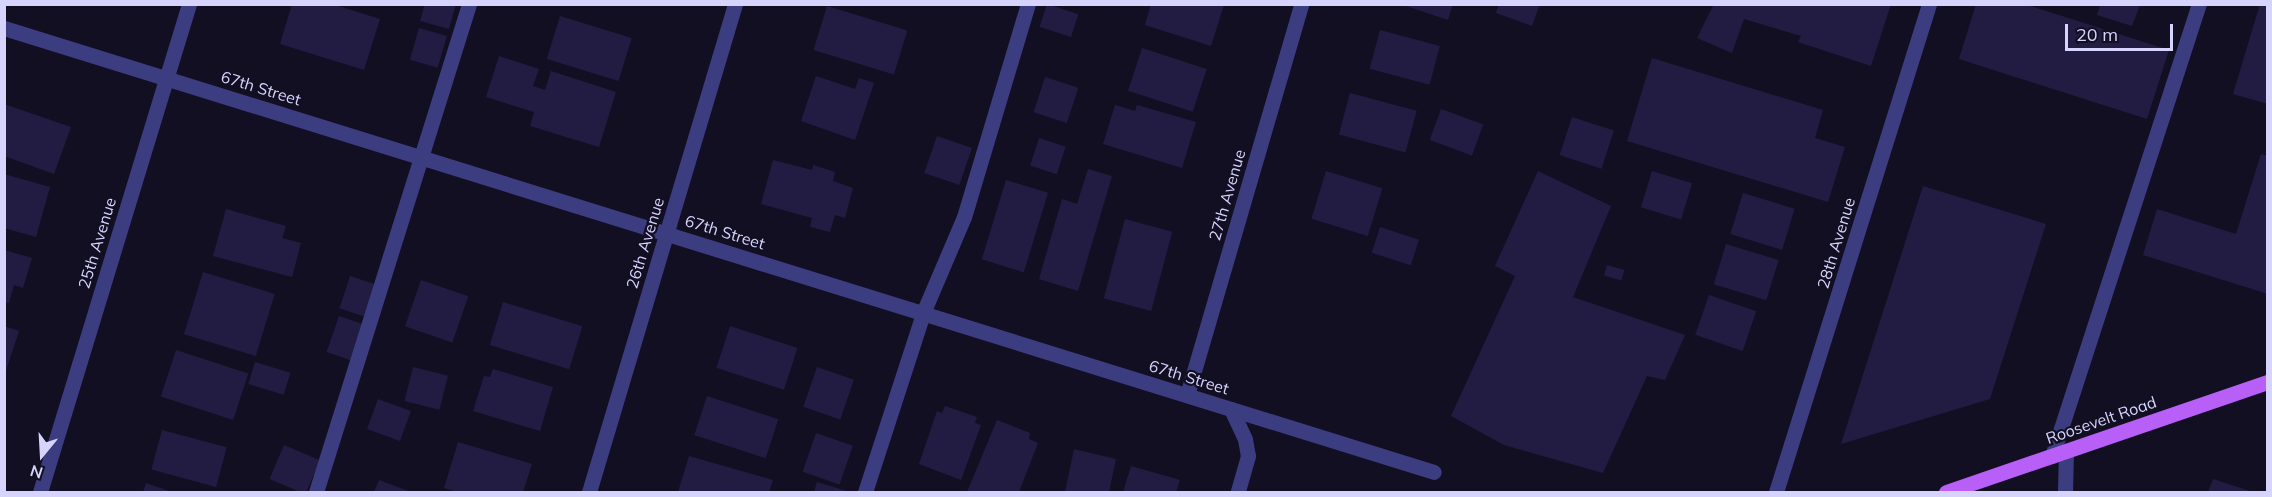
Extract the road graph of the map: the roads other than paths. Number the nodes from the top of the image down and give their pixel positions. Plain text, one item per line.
1 (189, 4) edge
2 (469, 4) edge
3 (735, 4) edge
4 (1028, 4) edge
5 (1301, 4) edge
6 (1929, 4) edge
7 (2199, 4) edge
8 (4, 28) edge
9 (166, 78) junction
10 (423, 158) junction
11 (666, 233) junction
12 (923, 313) junction
13 (2268, 382) edge
14 (1187, 395) junction
15 (1231, 409) junction
16 (2059, 454) junction
17 (1434, 472) dead end
18 (40, 492) edge
19 (316, 492) edge
20 (589, 492) edge
21 (865, 492) edge
22 (1238, 492) edge
23 (1776, 492) edge
24 (1947, 492) edge
25 (2065, 492) edge

1 - 9 street, 25th Avenue
2 - 10 street
3 - 11 street, 26th Avenue
4 - 12 street
5 - 14 street, 27th Avenue
6 - 23 street, 28th Avenue
7 - 16 street
8 - 9 street, 67th Street
9 - 10 street, 67th Street
9 - 18 street, 25th Avenue
10 - 11 street, 67th Street
10 - 19 street
11 - 12 street, 67th Street
11 - 20 street, 26th Avenue
12 - 14 street, 67th Street
12 - 21 street
13 - 16 main road, Roosevelt Road
14 - 15 street, 67th Street
15 - 17 street, 67th Street
15 - 22 street
16 - 24 main road, Roosevelt Road
16 - 25 street

